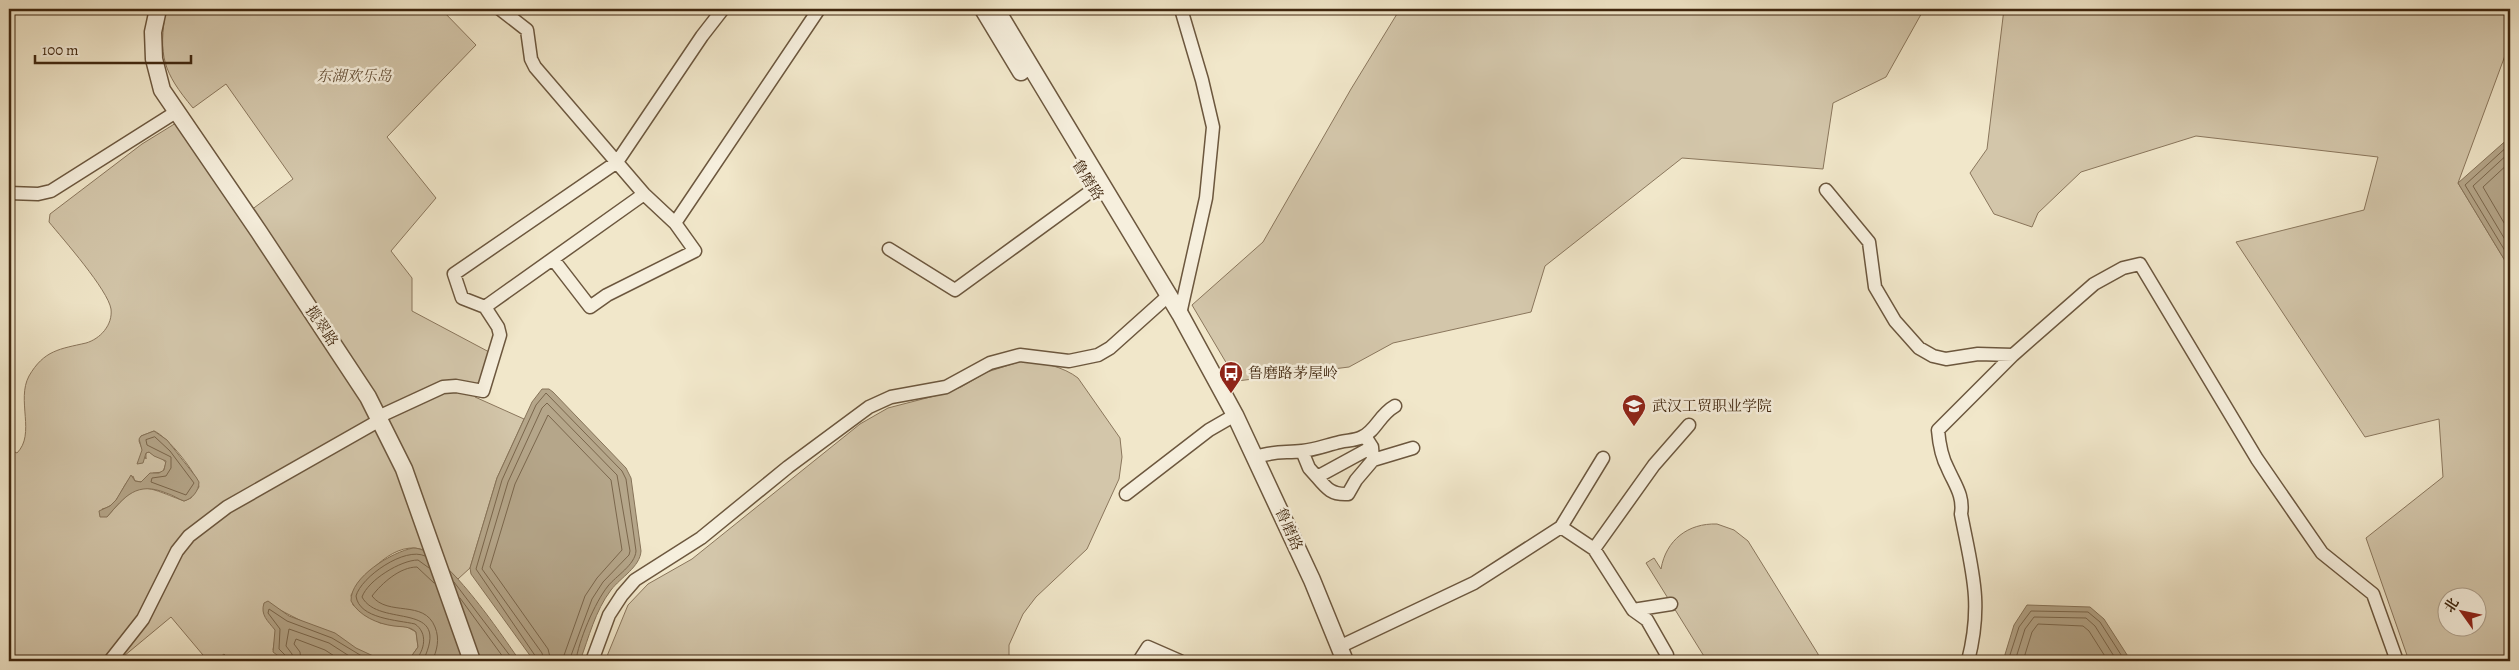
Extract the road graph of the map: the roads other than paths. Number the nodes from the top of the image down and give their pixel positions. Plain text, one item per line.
1 (158, 9) edge
2 (500, 9) edge
3 (723, 9) edge
4 (819, 9) edge
5 (983, 9) edge
6 (996, 9) edge
7 (1181, 9) edge
8 (176, 112) junction
9 (617, 162) junction
10 (1098, 186) junction
11 (1826, 190) dead end
12 (9, 193) edge
13 (644, 194) junction
14 (675, 223) junction
15 (889, 249) dead end
16 (553, 259) junction
17 (1166, 298) junction
18 (485, 307) junction
19 (1180, 314) junction
20 (1197, 348) junction
21 (2013, 355) junction
22 (1395, 406) dead end
23 (1235, 415) junction
24 (379, 419) junction
25 (1689, 425) dead end
26 (1365, 436) junction
27 (1413, 448) dead end
28 (1302, 451) junction
29 (1372, 454) junction
30 (1256, 457) junction
31 (1603, 458) dead end
32 (1316, 477) junction
33 (1126, 494) dead end
34 (1561, 528) junction
35 (1594, 549) junction
36 (1671, 604) dead end
37 (1633, 610) junction
38 (1667, 655) dead end
39 (1340, 657) edge
40 (110, 661) edge
41 (472, 661) edge
42 (592, 661) edge
43 (1139, 661) edge
44 (1180, 661) edge
45 (1968, 661) edge
46 (2397, 661) edge

1 - 8 street, 揽翠路
2 - 9 street
3 - 9 street
4 - 14 street
5 - 10 street, 鲁磨路
6 - 10 street, 鲁磨路
7 - 19 street
8 - 12 street
8 - 24 street, 揽翠路
9 - 13 street
9 - 18 street
10 - 15 street
10 - 17 street, 鲁磨路
11 - 21 street
13 - 14 street
13 - 16 street
14 - 16 street
16 - 18 street
17 - 19 street, 鲁磨路
17 - 20 street, 鲁磨路
17 - 42 street
18 - 24 street
19 - 20 street, 鲁磨路
20 - 23 street, 鲁磨路
21 - 45 street
21 - 46 street
22 - 26 street
23 - 30 street, 鲁磨路
23 - 33 street
24 - 40 street
24 - 41 street, 揽翠路
25 - 35 street
26 - 28 street
26 - 29 street
27 - 29 street
28 - 30 street
28 - 32 street
29 - 32 street
29 - 32 street
30 - 39 street, 鲁磨路
31 - 34 street
34 - 35 street
34 - 39 street
35 - 37 street
36 - 37 street
37 - 38 street
43 - 44 street

